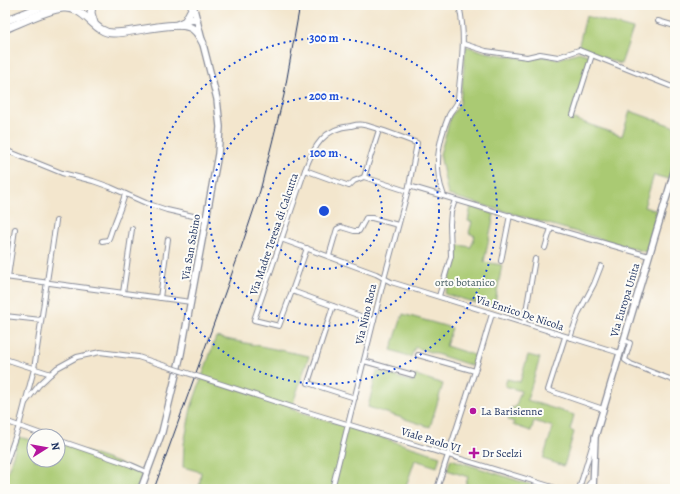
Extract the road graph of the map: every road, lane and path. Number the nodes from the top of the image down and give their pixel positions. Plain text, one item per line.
1 (46, 5) edge
2 (58, 5) edge
3 (92, 5) edge
4 (459, 5) edge
5 (193, 6) edge
6 (197, 20) junction
7 (5, 21) edge
8 (658, 21) dead end
9 (94, 24) junction
10 (188, 24) junction
11 (5, 25) edge
12 (675, 26) edge
13 (5, 29) edge
14 (203, 43) junction
15 (464, 44) junction
16 (592, 55) junction
17 (675, 88) edge
18 (574, 115) dead end
19 (379, 130) junction
20 (417, 143) joint
21 (5, 150) edge
22 (675, 168) edge
23 (305, 170) junction
24 (364, 177) junction
25 (409, 186) junction
26 (407, 191) junction
27 (125, 194) junction
28 (444, 196) junction
29 (455, 200) junction
30 (510, 215) junction
31 (206, 219) junction
32 (56, 221) dead end
33 (398, 225) junction
34 (551, 228) junction
35 (15, 229) dead end
36 (132, 229) dead end
37 (168, 239) dead end
38 (281, 239) junction
39 (102, 241) dead end
40 (307, 248) junction
41 (545, 248) dead end
42 (329, 256) junction
43 (649, 256) junction
44 (535, 259) dead end
45 (501, 261) dead end
46 (601, 266) dead end
47 (6, 277) edge
48 (384, 279) junction
49 (47, 282) junction
50 (292, 291) junction
51 (123, 293) junction
52 (439, 296) junction
53 (160, 298) junction
54 (191, 302) junction
55 (334, 306) junction
56 (492, 314) junction
57 (5, 316) edge
58 (41, 320) junction
59 (374, 321) junction
60 (524, 323) junction
61 (565, 337) junction
62 (570, 338) junction
63 (624, 340) junction
64 (620, 353) junction
65 (418, 355) dead end
66 (5, 359) edge
67 (364, 361) junction
68 (34, 369) junction
69 (475, 372) junction
70 (51, 374) junction
71 (413, 375) dead end
72 (675, 381) edge
73 (355, 398) junction
74 (24, 404) junction
75 (603, 409) junction
76 (5, 421) edge
77 (349, 424) junction
78 (19, 426) junction
79 (26, 428) edge
80 (595, 437) junction
81 (66, 443) edge
82 (449, 455) junction
83 (5, 466) edge
84 (147, 472) junction
85 (593, 479) junction
86 (141, 489) edge
87 (332, 489) edge
88 (436, 489) edge
89 (559, 489) edge
90 (579, 489) edge
91 (585, 489) edge
92 (593, 489) edge

1 - 7 highway
2 - 11 highway
3 - 9 highway
4 - 15 street
5 - 6 street, Via San Sabino
5 - 10 highway
6 - 10 highway
6 - 14 street, Via San Sabino
8 - 12 street
9 - 10 highway
9 - 13 highway
10 - 14 highway
14 - 31 street, Via San Sabino
15 - 16 street
15 - 28 street
16 - 17 street
16 - 18 street
19 - 20 street, Via Madre Teresa di Calcutta
19 - 23 street, Via Madre Teresa di Calcutta
19 - 24 street
20 - 25 street, Via Nino Rota
21 - 27 street
22 - 43 street, Via Europa Unita
23 - 24 street
23 - 38 street, Via Madre Teresa di Calcutta
24 - 26 street
25 - 26 street, Via Nino Rota
25 - 28 street
26 - 33 street, Via Nino Rota
27 - 31 street
27 - 39 street
28 - 29 street
29 - 30 street
29 - 52 street
30 - 34 street
30 - 45 street
31 - 54 street, Via San Sabino
32 - 49 street
33 - 42 street
33 - 48 street, Via Nino Rota
34 - 41 street
34 - 43 street
35 - 47 street
36 - 51 street
37 - 53 street
38 - 40 street, Via Enrico De Nicola
38 - 50 street, Via Madre Teresa di Calcutta
40 - 42 street, Via Enrico De Nicola
40 - 50 street
42 - 48 street, Via Enrico De Nicola
43 - 63 street, Via Europa Unita
44 - 60 street
46 - 62 street
47 - 49 street
48 - 52 street, Via Enrico De Nicola
48 - 59 street, Via Nino Rota
49 - 51 street
49 - 58 street
50 - 55 street
51 - 53 street
52 - 56 street, Via Enrico De Nicola
53 - 54 street
54 - 84 street, Via San Sabino
55 - 59 street
55 - 73 street
56 - 60 street, Via Enrico De Nicola
56 - 69 street
57 - 58 street
58 - 68 street
59 - 67 street, Via Nino Rota
60 - 61 street, Via Enrico De Nicola
61 - 62 street, Via Enrico De Nicola
61 - 75 street
62 - 64 street, Via Enrico De Nicola
63 - 64 street, Via Europa Unita
63 - 72 street
64 - 75 street, Via Europa Unita
65 - 69 street
66 - 68 street
67 - 71 street
67 - 73 street, Via Nino Rota
68 - 70 street
68 - 74 street
69 - 82 street
70 - 74 street, Viale Paolo VI
70 - 77 street, Viale Paolo VI, bridge
73 - 77 street, Via Nino Rota
74 - 78 street
75 - 80 street, Via Europa Unita
76 - 78 street
77 - 82 street, Viale Paolo VI
77 - 87 street, Via Nino Rota
78 - 79 street
78 - 83 street
80 - 85 street, Via Europa Unita
80 - 90 street
81 - 84 street
82 - 88 street
82 - 89 street, Viale Paolo VI
84 - 86 street, Via San Sabino
85 - 91 street
85 - 92 street, Via Europa Unita

